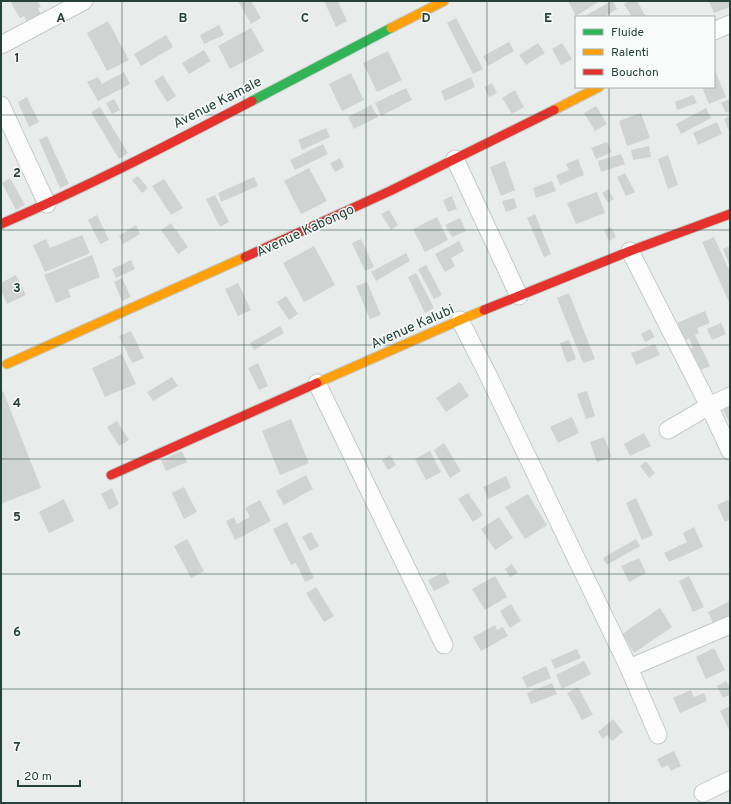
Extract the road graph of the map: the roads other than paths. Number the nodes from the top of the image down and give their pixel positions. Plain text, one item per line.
1 (84, 1) edge
2 (444, 1) edge
3 (730, 24) edge
4 (715, 31) edge
5 (1, 45) edge
6 (597, 88) edge
7 (1, 105) edge
8 (455, 159) junction
9 (47, 204) junction
10 (730, 214) edge
11 (1, 224) edge
12 (630, 251) junction
13 (519, 296) junction
14 (460, 320) junction
15 (7, 364) dead end
16 (317, 384) junction
17 (730, 396) edge
18 (709, 406) junction
19 (668, 430) dead end
20 (730, 451) edge
21 (111, 476) dead end
22 (730, 625) edge
23 (444, 646) dead end
24 (630, 668) junction
25 (658, 735) dead end
26 (730, 780) edge
27 (703, 793) dead end

1 - 5 street
2 - 9 street, Avenue Kamale
3 - 4 street
6 - 8 street, Avenue Kabongo
7 - 9 street
8 - 13 street
8 - 15 street, Avenue Kabongo
9 - 11 street, Avenue Kamale
10 - 12 street, Avenue Kalubi
12 - 13 street, Avenue Kalubi
12 - 18 street
13 - 14 street, Avenue Kalubi
14 - 16 street, Avenue Kalubi
14 - 24 street
16 - 21 street, Avenue Kalubi
16 - 23 street
17 - 18 street
18 - 19 street
18 - 20 street
22 - 24 street
24 - 25 street
26 - 27 street

